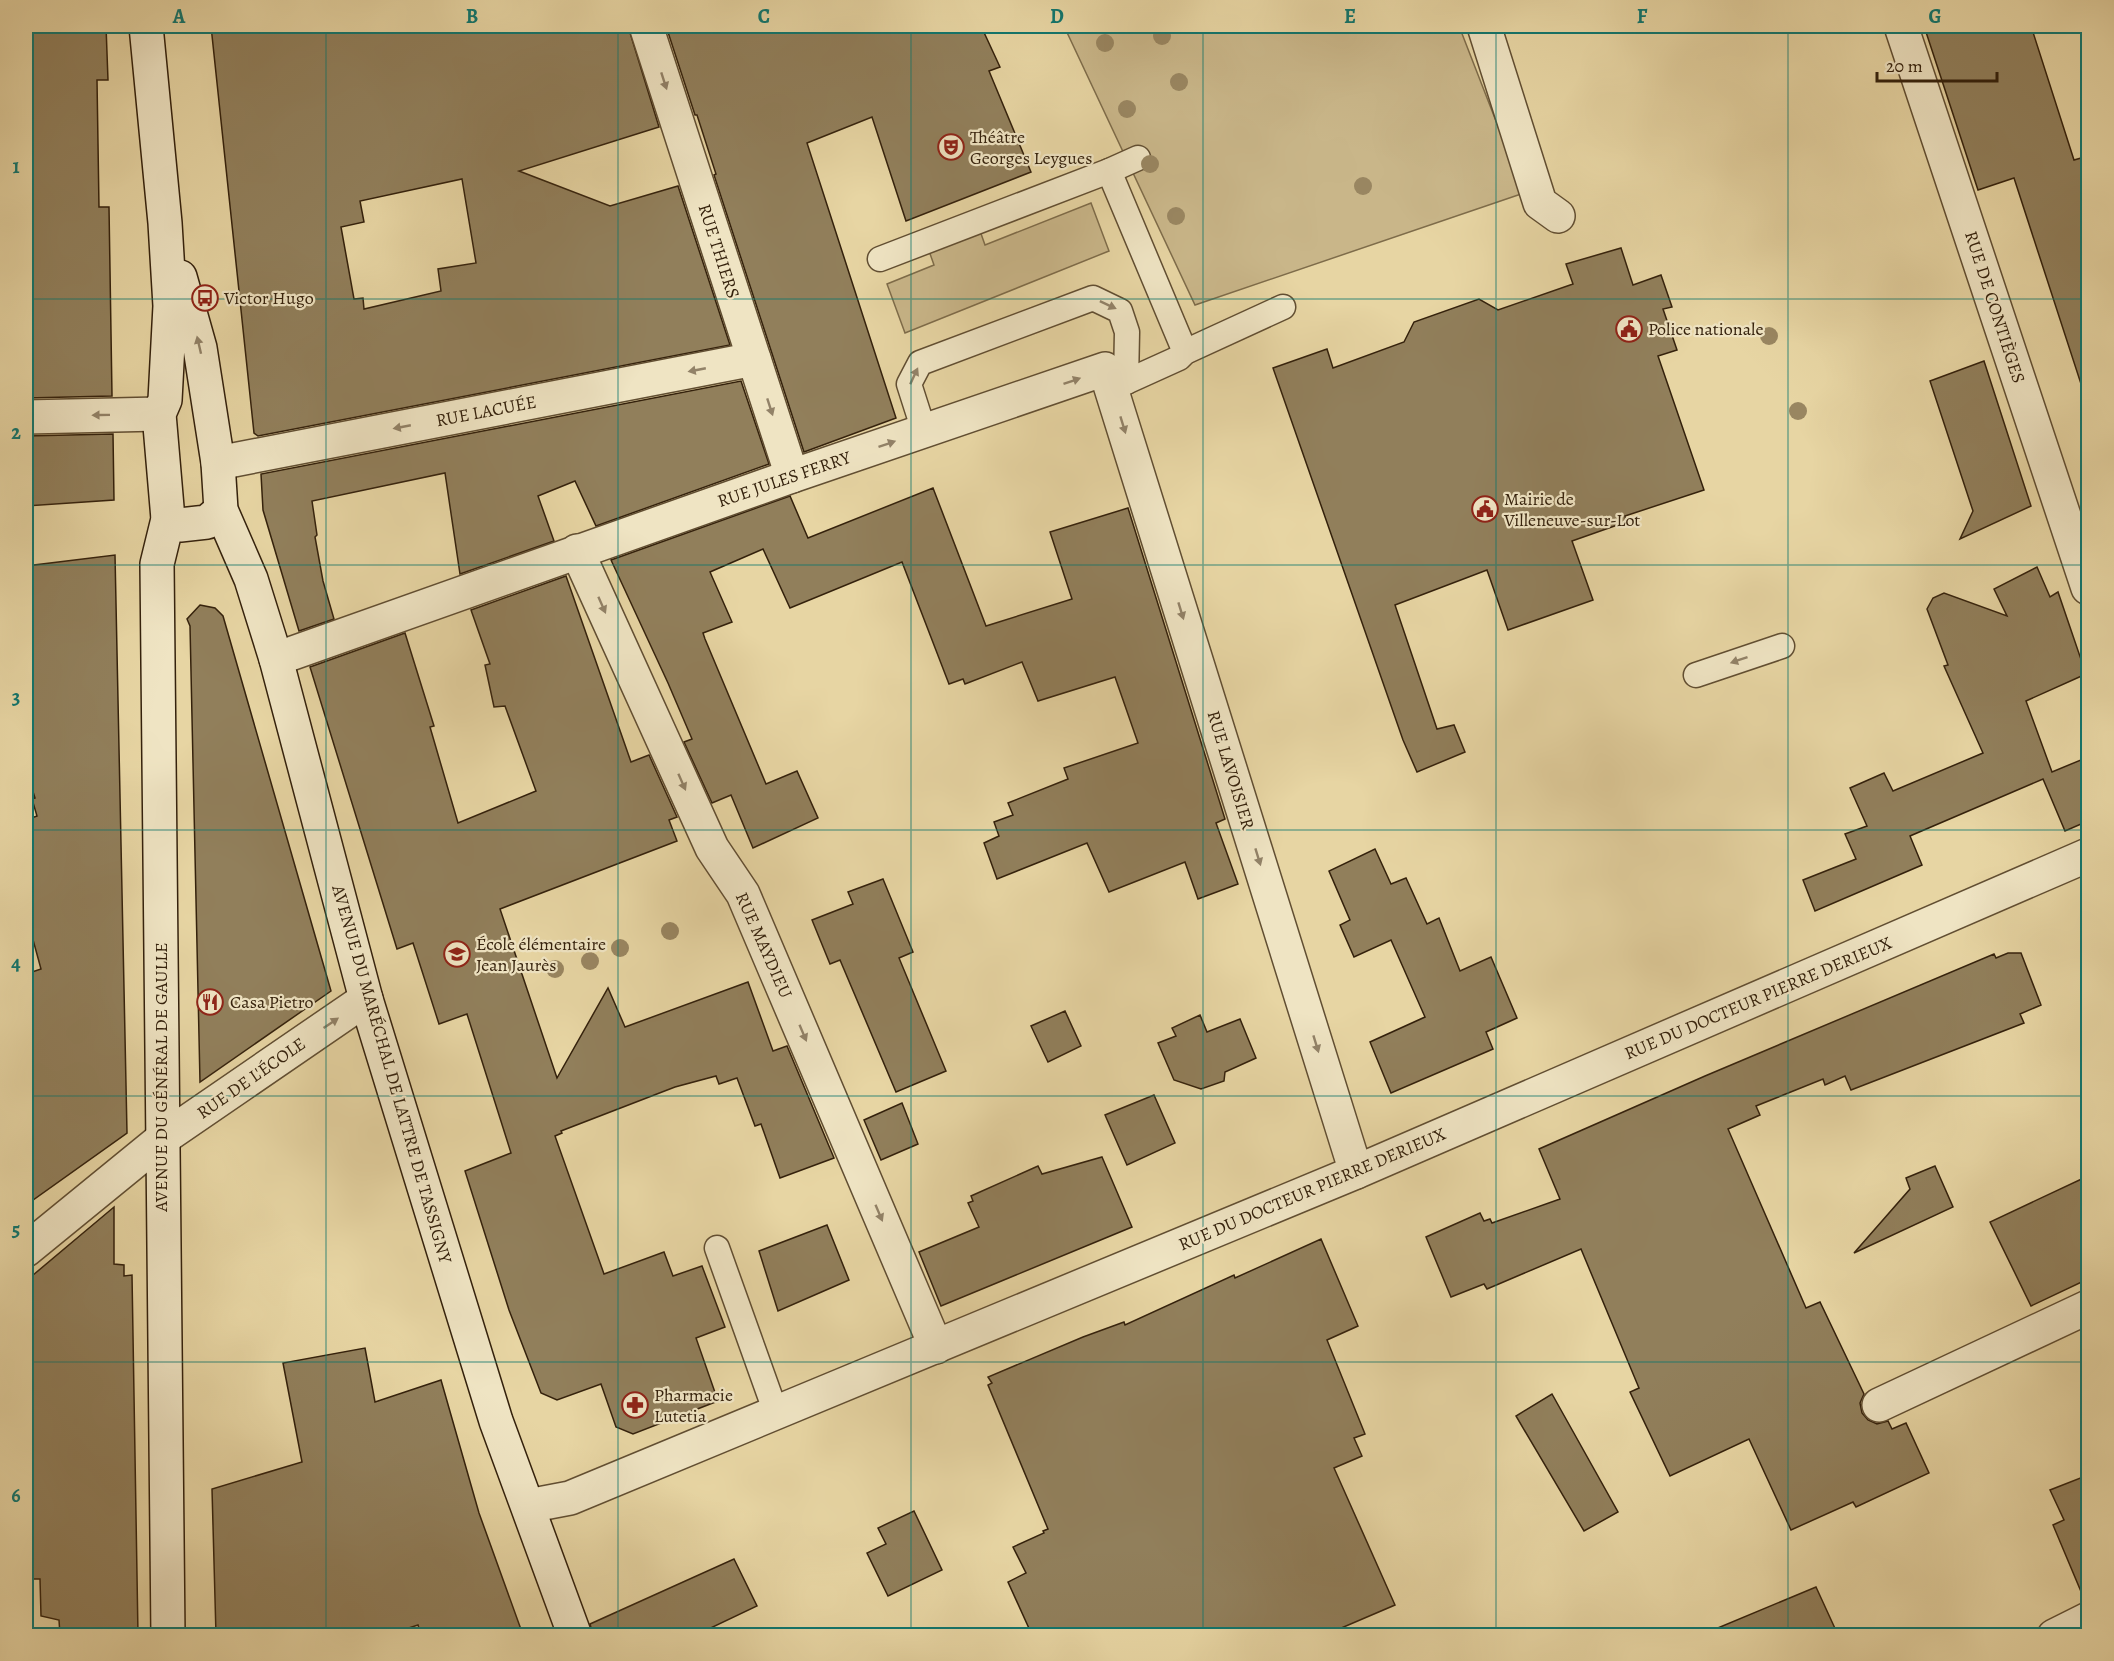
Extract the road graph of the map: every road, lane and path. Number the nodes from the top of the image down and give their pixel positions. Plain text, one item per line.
1 (146, 26) edge
2 (646, 26) edge
3 (1484, 26) edge
4 (1901, 26) edge
5 (1138, 158) dead end
6 (1109, 171) junction
7 (1558, 216) dead end
8 (165, 223) junction
9 (880, 258) dead end
10 (1283, 307) dead end
11 (1185, 352) junction
12 (754, 359) junction
13 (1116, 376) junction
14 (209, 403) junction
15 (162, 407) junction
16 (26, 417) edge
17 (924, 431) junction
18 (218, 463) junction
19 (792, 476) junction
20 (221, 510) junction
21 (168, 519) junction
22 (578, 551) junction
23 (2088, 588) edge
24 (1782, 646) dead end
25 (276, 659) junction
26 (1696, 675) dead end
27 (2088, 855) edge
28 (366, 999) junction
29 (162, 1139) junction
30 (1356, 1172) junction
31 (717, 1248) dead end
32 (26, 1250) edge
33 (2088, 1307) edge
34 (936, 1347) junction
35 (1879, 1405) dead end
36 (776, 1413) junction
37 (528, 1506) junction
38 (2088, 1619) edge
39 (168, 1635) edge
40 (575, 1635) edge
41 (2054, 1635) edge

1 - 8 street
2 -> 12 street, RUE THIERS
3 - 7 street
4 - 23 street, RUE DE CONTIÈGES
5 - 6 lane
6 - 9 lane
6 - 11 lane
14 -> 8 street, AVENUE DU MARÉCHAL DE LATTRE DE TASSIGNY
8 - 15 street, AVENUE DU GÉNÉRAL DE GAULLE
10 - 11 lane, RUE JULES FERRY
11 - 13 lane, RUE JULES FERRY
12 -> 18 street, RUE LACUÉE
12 -> 19 street, RUE THIERS
17 -> 13 street, RUE JULES FERRY
17 -> 13 lane
13 -> 30 street, RUE LAVOISIER
14 - 15 street
14 - 18 street, AVENUE DU MARÉCHAL DE LATTRE DE TASSIGNY
15 -> 16 street
15 - 21 street, AVENUE DU GÉNÉRAL DE GAULLE
19 -> 17 street, RUE JULES FERRY
18 - 20 street, AVENUE DU MARÉCHAL DE LATTRE DE TASSIGNY
19 - 22 street, RUE JULES FERRY
20 - 21 street
20 - 25 street, AVENUE DU MARÉCHAL DE LATTRE DE TASSIGNY
21 - 29 street, AVENUE DU GÉNÉRAL DE GAULLE
22 - 25 street, RUE JULES FERRY
22 -> 34 street, RUE MAYDIEU
24 -> 26 lane
25 - 28 street, AVENUE DU MARÉCHAL DE LATTRE DE TASSIGNY
27 - 30 street, RUE DU DOCTEUR PIERRE DERIEUX
29 -> 28 street, RUE DE L'ÉCOLE
28 - 37 street, AVENUE DU MARÉCHAL DE LATTRE DE TASSIGNY
29 - 32 street, RUE DE L'ÉCOLE
29 - 39 street, AVENUE DU GÉNÉRAL DE GAULLE
30 - 34 street, RUE DU DOCTEUR PIERRE DERIEUX
31 - 36 lane
33 - 35 street
34 - 36 street, RUE DU DOCTEUR PIERRE DERIEUX
36 - 37 street, RUE DU DOCTEUR PIERRE DERIEUX
37 - 40 street, AVENUE DU MARÉCHAL DE LATTRE DE TASSIGNY
38 - 41 street

